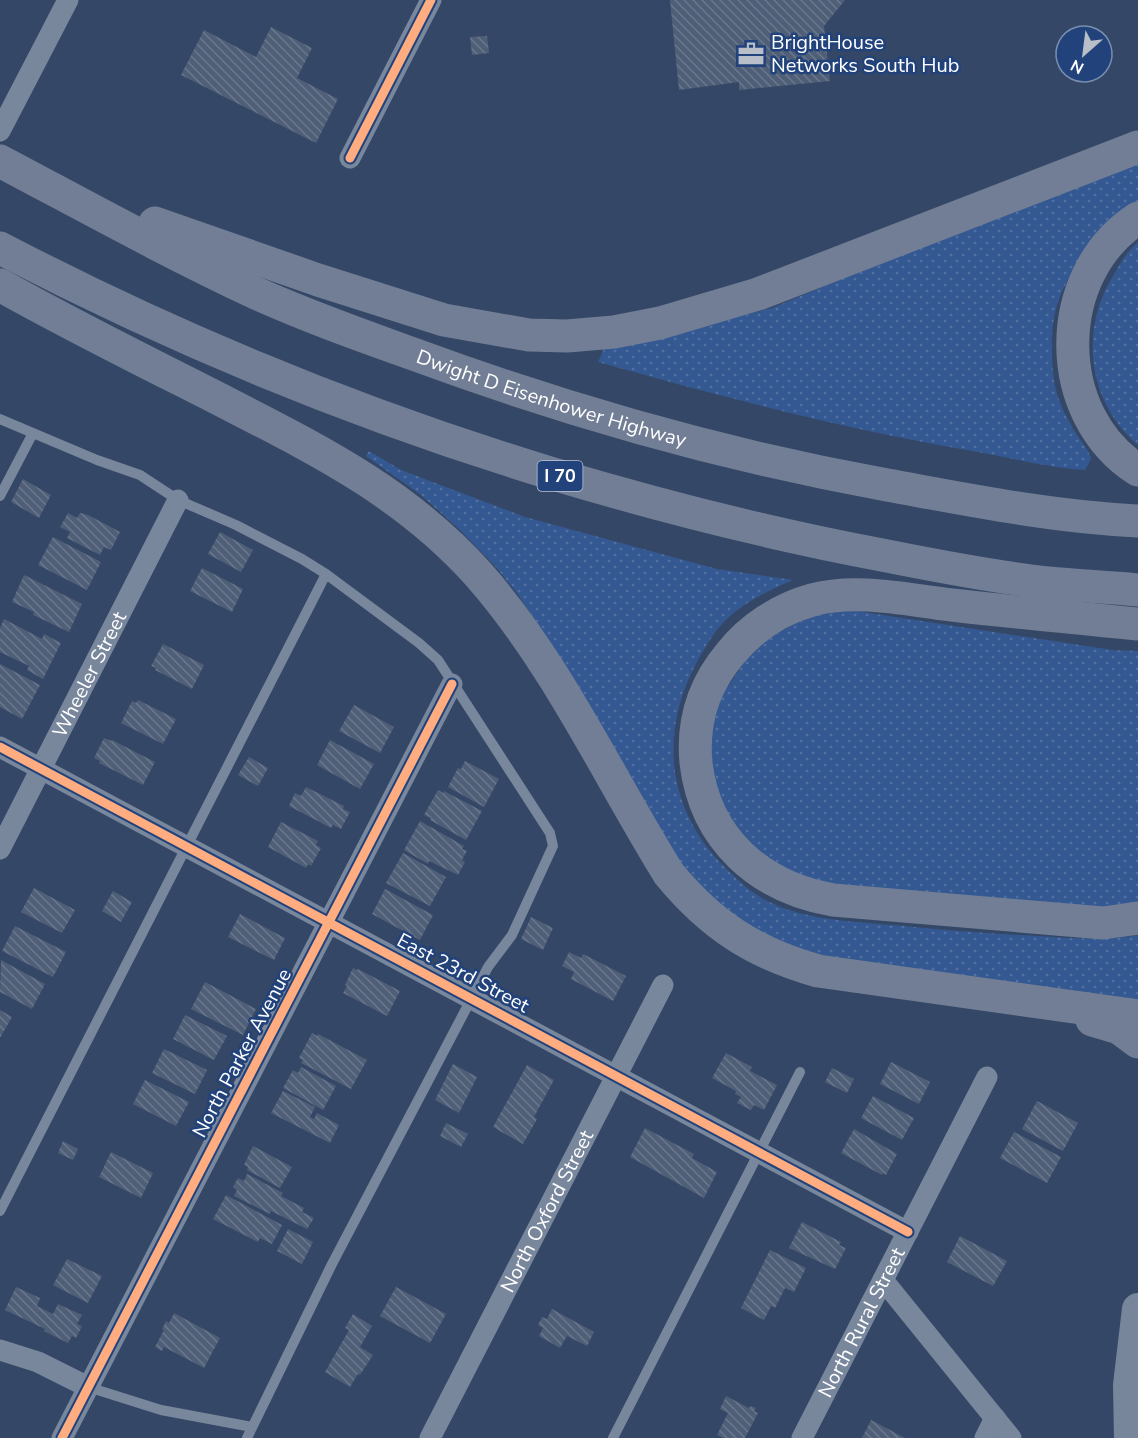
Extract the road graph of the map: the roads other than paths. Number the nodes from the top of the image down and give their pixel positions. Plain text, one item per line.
1 (68, 0) edge
2 (431, 0) edge
3 (0, 131) edge
4 (1138, 147) edge
5 (350, 158) dead end
6 (0, 161) edge
7 (46, 185) junction
8 (1138, 218) edge
9 (7, 252) edge
10 (0, 285) edge
11 (0, 419) edge
12 (33, 433) junction
13 (1138, 470) edge
14 (0, 496) edge
15 (178, 500) junction
16 (1138, 521) edge
17 (326, 574) junction
18 (1138, 590) edge
19 (1138, 624) edge
20 (452, 684) junction
21 (0, 747) edge
22 (41, 769) junction
23 (186, 846) junction
24 (0, 849) edge
25 (1138, 918) edge
26 (330, 922) junction
27 (663, 985) dead end
28 (473, 998) junction
29 (1052, 1004) junction
30 (1138, 1016) edge
31 (1138, 1042) edge
32 (800, 1072) dead end
33 (617, 1075) junction
34 (987, 1077) dead end
35 (760, 1152) junction
36 (0, 1211) edge
37 (908, 1232) junction
38 (883, 1280) junction
39 (1138, 1309) edge
40 (0, 1350) edge
41 (88, 1387) junction
42 (995, 1418) junction
43 (252, 1427) junction
44 (62, 1438) edge
45 (247, 1438) edge
46 (430, 1438) edge
47 (613, 1438) edge
48 (802, 1438) edge
49 (985, 1438) edge
50 (1011, 1438) edge
51 (1130, 1438) edge

1 - 3 street
2 - 5 street
4 - 7 highway
6 - 7 highway, Dwight D Eisenhower Highway
7 - 16 highway, Dwight D Eisenhower Highway
8 - 13 highway
9 - 18 highway, I 70
10 - 29 highway
11 - 12 lane
12 - 14 lane
12 - 15 lane
15 - 17 lane
15 - 22 street, Wheeler Street
17 - 20 lane
17 - 23 lane
19 - 25 highway
20 - 26 street, North Parker Avenue
20 - 28 lane
21 - 22 street, East 23rd Street
22 - 23 street, East 23rd Street
22 - 24 street, Wheeler Street
23 - 26 street, East 23rd Street
23 - 36 lane
26 - 28 street, East 23rd Street
26 - 41 street, North Parker Avenue
27 - 33 street, North Oxford Street
28 - 33 street, East 23rd Street
28 - 43 lane
29 - 30 highway
29 - 31 highway
32 - 35 lane
33 - 35 street, East 23rd Street
33 - 46 street, North Oxford Street
34 - 37 street, North Rural Street
35 - 37 street, East 23rd Street
35 - 47 lane
37 - 38 street, North Rural Street
38 - 42 street
38 - 48 street, North Rural Street
39 - 51 main road
40 - 41 street
41 - 43 lane
41 - 44 street, North Parker Avenue
42 - 49 street
42 - 50 street
43 - 45 lane

